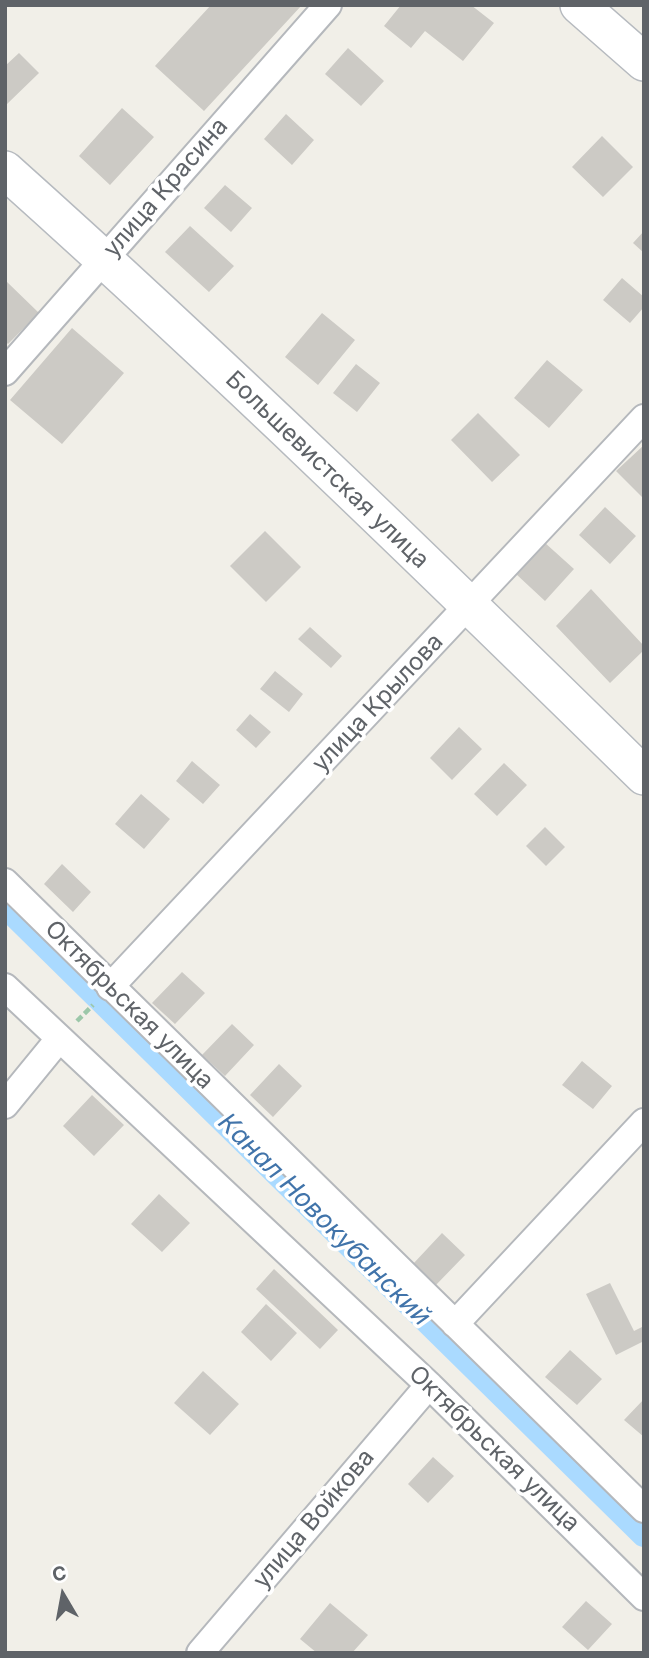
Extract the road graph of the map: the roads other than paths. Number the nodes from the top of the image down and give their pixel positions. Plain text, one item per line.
1 (328, 5) edge
2 (579, 5) edge
3 (644, 62) edge
4 (5, 170) edge
5 (104, 259) junction
6 (5, 372) edge
7 (644, 418) edge
8 (470, 606) junction
9 (644, 776) edge
10 (5, 882) edge
11 (5, 987) edge
12 (110, 987) junction
13 (59, 1039) junction
14 (5, 1105) edge
15 (644, 1122) edge
16 (455, 1324) junction
17 (429, 1385) junction
18 (644, 1509) edge
19 (644, 1597) edge
20 (200, 1653) edge

1 - 5 street, улица Красина
2 - 3 street
4 - 5 street, Большевистская улица
5 - 6 street, улица Красина
5 - 8 street, Большевистская улица
7 - 8 street, улица Крылова
8 - 9 street, Большевистская улица
8 - 12 street, улица Крылова
10 - 12 street, Октябрьская улица
11 - 13 street, Октябрьская улица
12 - 16 street, Октябрьская улица
13 - 14 street
13 - 17 street, Октябрьская улица
15 - 16 street
16 - 18 street, Октябрьская улица
17 - 19 street, Октябрьская улица
17 - 20 street, улица Войкова

